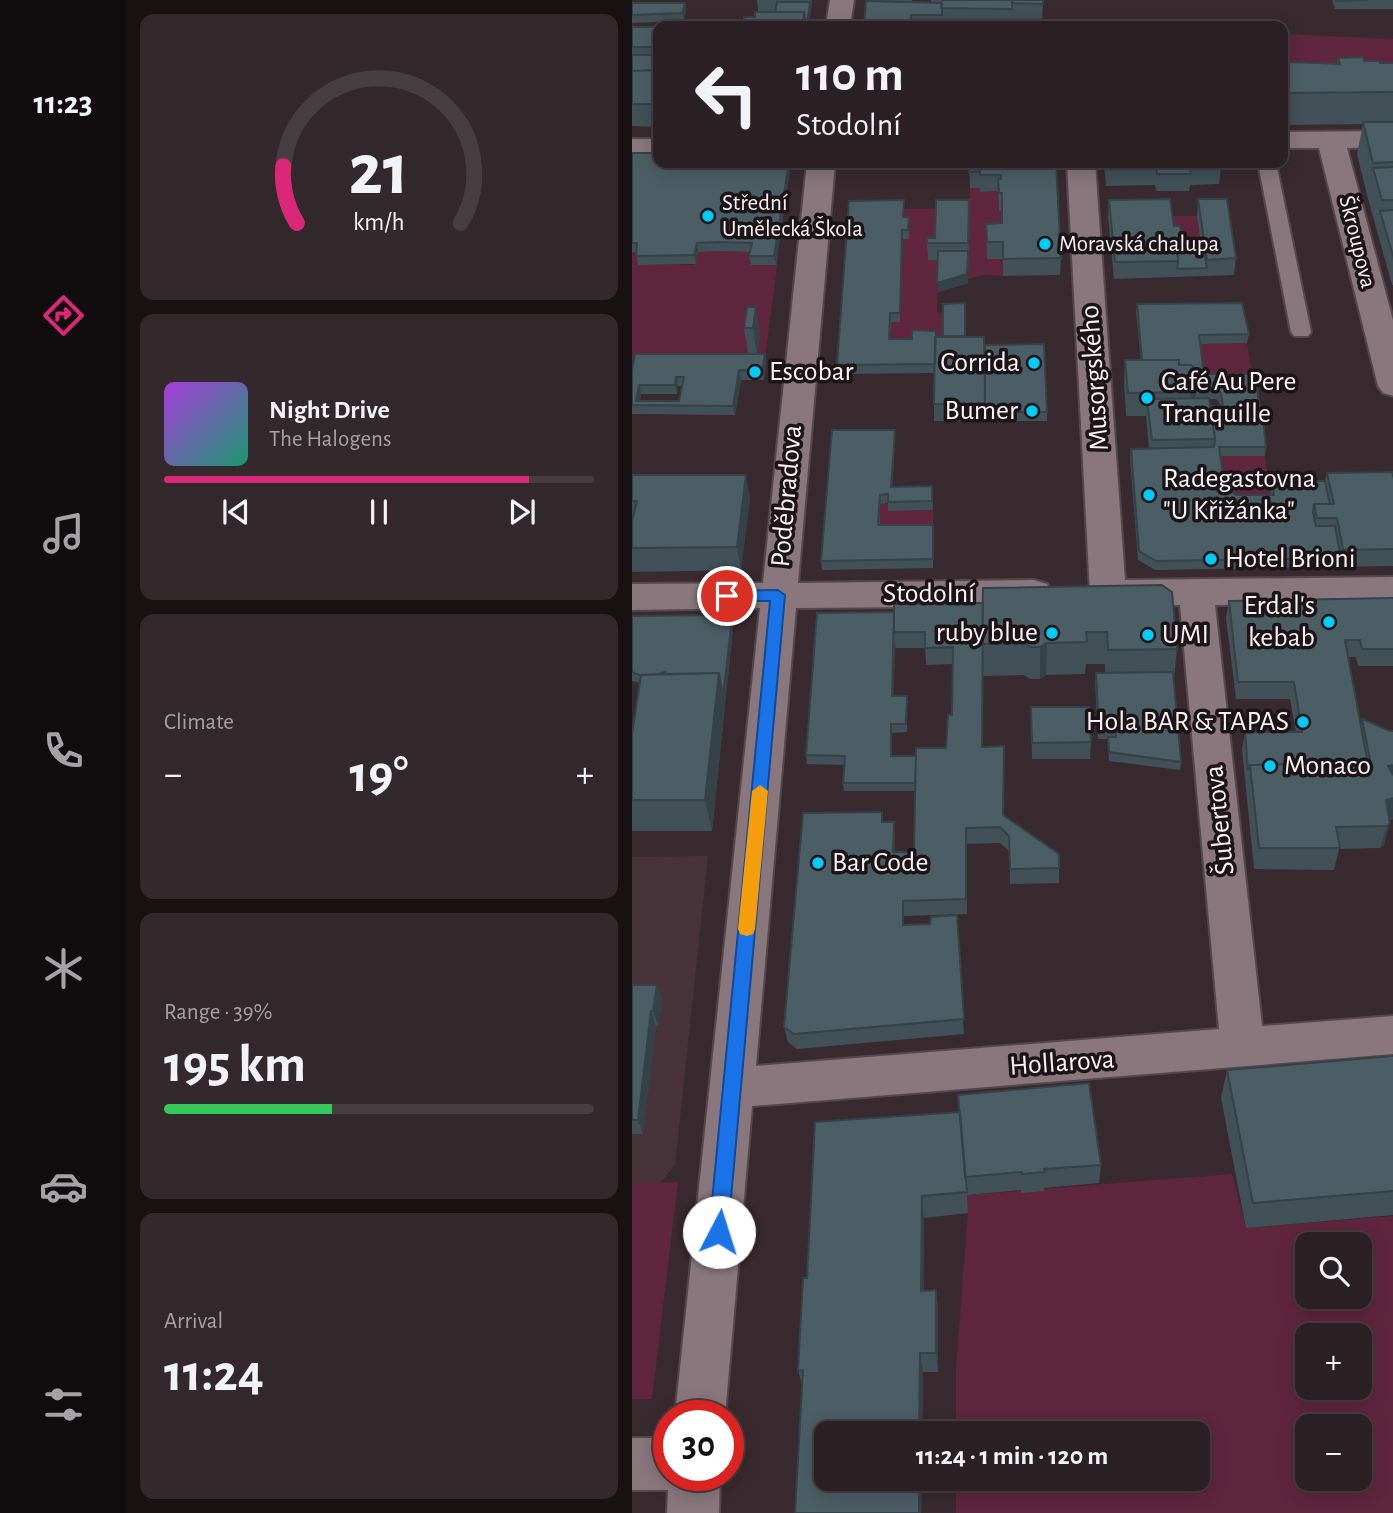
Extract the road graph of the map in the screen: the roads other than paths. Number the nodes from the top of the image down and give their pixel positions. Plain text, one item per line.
1 (842, 0) edge
2 (839, 21) edge
3 (1393, 139) edge
4 (1288, 140) edge
5 (1331, 140) junction
6 (632, 146) edge
7 (653, 147) edge
8 (821, 168) edge
9 (1081, 168) edge
10 (1268, 168) edge
11 (1301, 332) dead end
12 (1393, 386) edge
13 (1393, 590) edge
14 (1196, 592) junction
15 (1085, 593) junction
16 (778, 595) junction
17 (632, 597) edge
18 (1393, 1035) edge
19 (1243, 1048) junction
20 (731, 1088) junction
21 (702, 1400) edge
22 (632, 1464) edge
23 (653, 1464) edge
24 (694, 1491) edge
25 (693, 1513) edge

1 - 2 street
3 - 5 street
4 - 5 street
5 - 12 street, Škroupova
6 - 7 street
8 - 16 street, Poděbradova
9 - 15 street, Musorgského
10 - 11 lane
13 - 14 street, Stodolní
14 - 15 street, Stodolní
14 - 19 street, Šubertova
15 - 16 street, Stodolní
16 - 17 street, Stodolní
16 - 20 street, Poděbradova
18 - 19 street, Hollarova
19 - 20 street, Hollarova
20 - 21 street, Poděbradova
22 - 23 street
24 - 25 street

